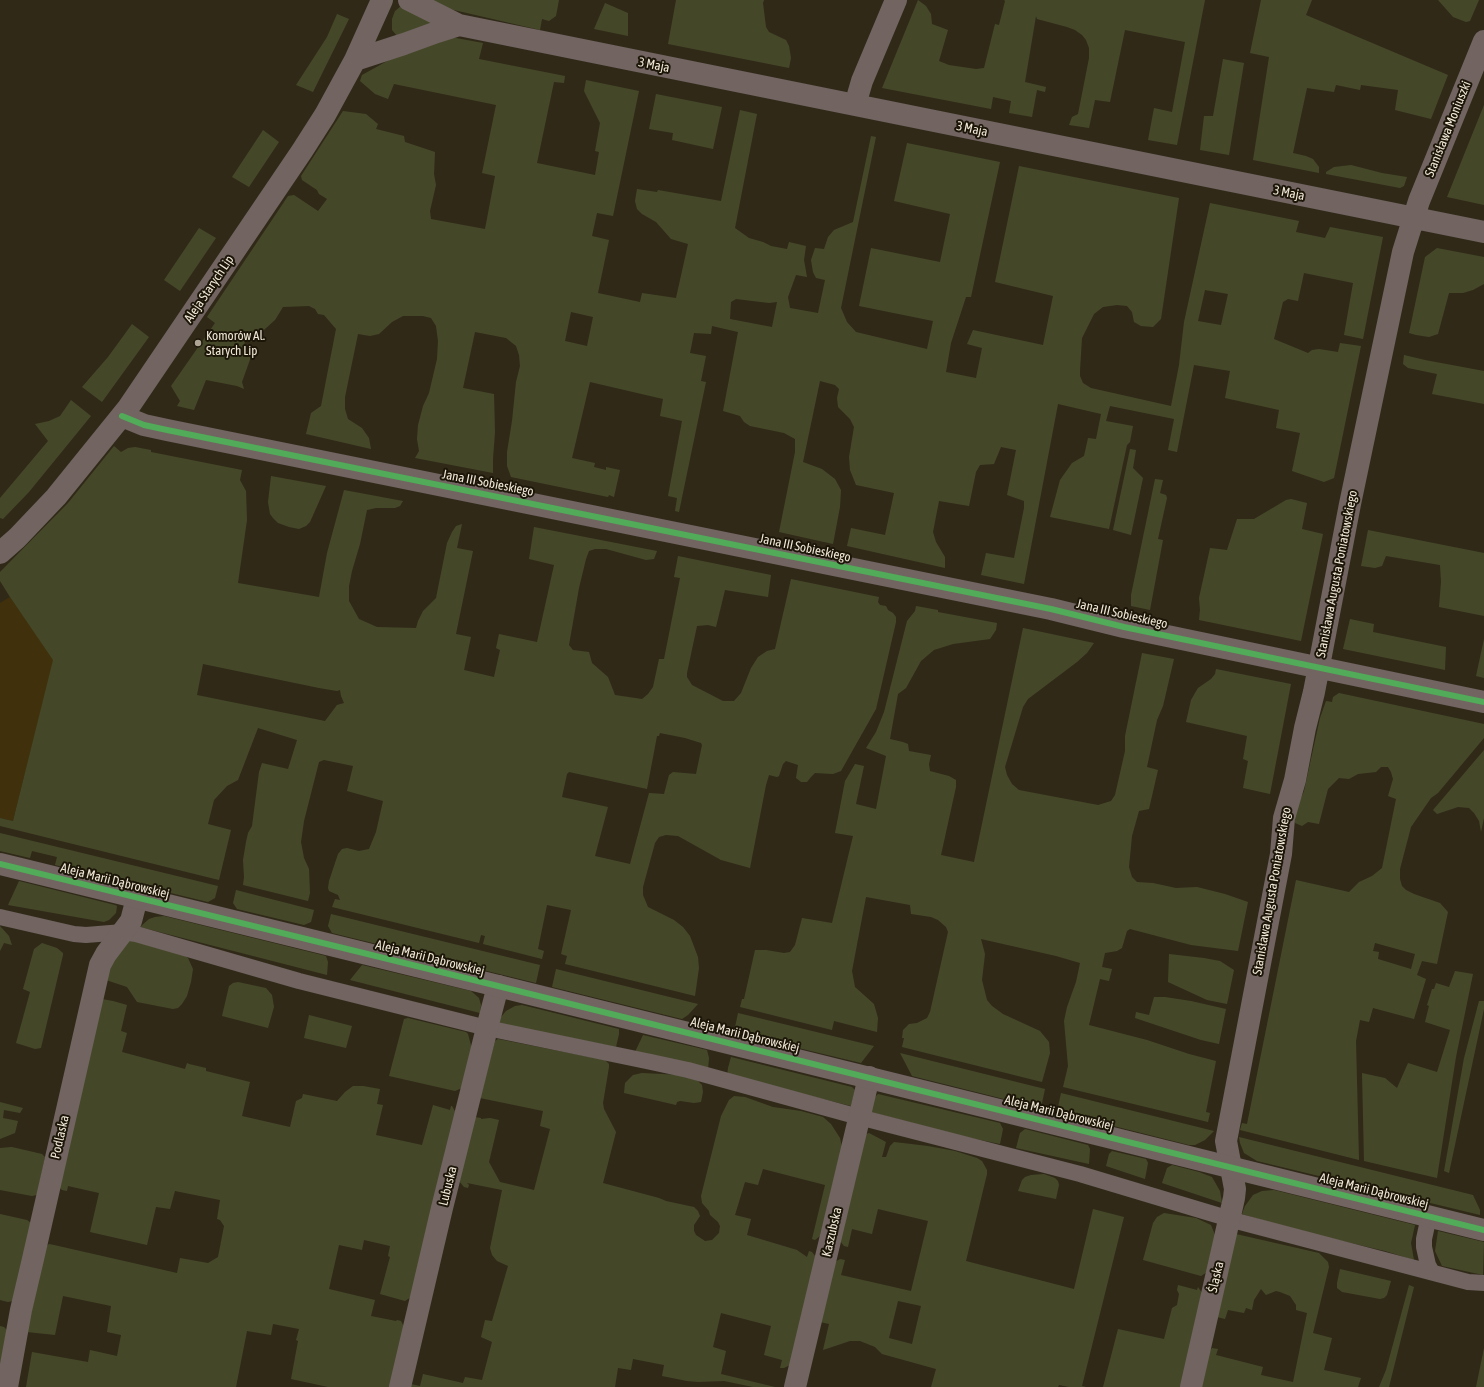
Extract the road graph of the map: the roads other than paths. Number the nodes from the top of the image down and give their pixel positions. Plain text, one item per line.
1 (382, 0) edge
2 (409, 0) edge
3 (896, 0) edge
4 (459, 25) junction
5 (1484, 41) edge
6 (355, 60) junction
7 (855, 105) junction
8 (1413, 217) junction
9 (1484, 232) edge
10 (122, 416) junction
11 (0, 553) edge
12 (1319, 667) junction
13 (1484, 702) edge
14 (0, 864) edge
15 (137, 898) junction
16 (0, 917) edge
17 (123, 932) junction
18 (498, 986) junction
19 (487, 1028) junction
20 (869, 1077) junction
21 (859, 1117) junction
22 (1231, 1167) junction
23 (1429, 1216) junction
24 (1229, 1218) junction
25 (1484, 1230) edge
26 (1432, 1272) junction
27 (1484, 1283) edge
28 (7, 1387) edge
29 (400, 1387) edge
30 (795, 1387) edge
31 (1191, 1387) edge

1 - 6 street, Aleja Starych Lip
2 - 4 street, 3 Maja
3 - 7 street
4 - 6 street, 3 Maja
4 - 7 street, 3 Maja
5 - 8 street, Stanisława Moniuszki
6 - 10 street, Aleja Starych Lip
7 - 8 street, 3 Maja
8 - 9 street, 3 Maja
8 - 12 street, Stanisława Augusta Poniatowskiego
10 - 11 street, Aleja Starych Lip
10 - 12 street, Jana III Sobieskiego
12 - 13 street, Jana III Sobieskiego
12 - 22 street, Stanisława Augusta Poniatowskiego
14 - 15 street, Aleja Marii Dąbrowskiej
15 - 17 street, Podlaska
15 - 18 street, Aleja Marii Dąbrowskiej
16 - 17 lane
17 - 19 lane
17 - 28 street, Podlaska
18 - 19 street, Lubuska
18 - 20 street, Aleja Marii Dąbrowskiej
19 - 21 lane
19 - 29 street, Lubuska
20 - 21 street, Kaszubska
20 - 22 street, Aleja Marii Dąbrowskiej
21 - 24 lane
21 - 30 street, Kaszubska
22 - 23 street, Aleja Marii Dąbrowskiej
22 - 24 street, Śląska
23 - 25 street, Aleja Marii Dąbrowskiej
23 - 26 lane
24 - 26 lane
24 - 31 street, Śląska
26 - 27 lane

